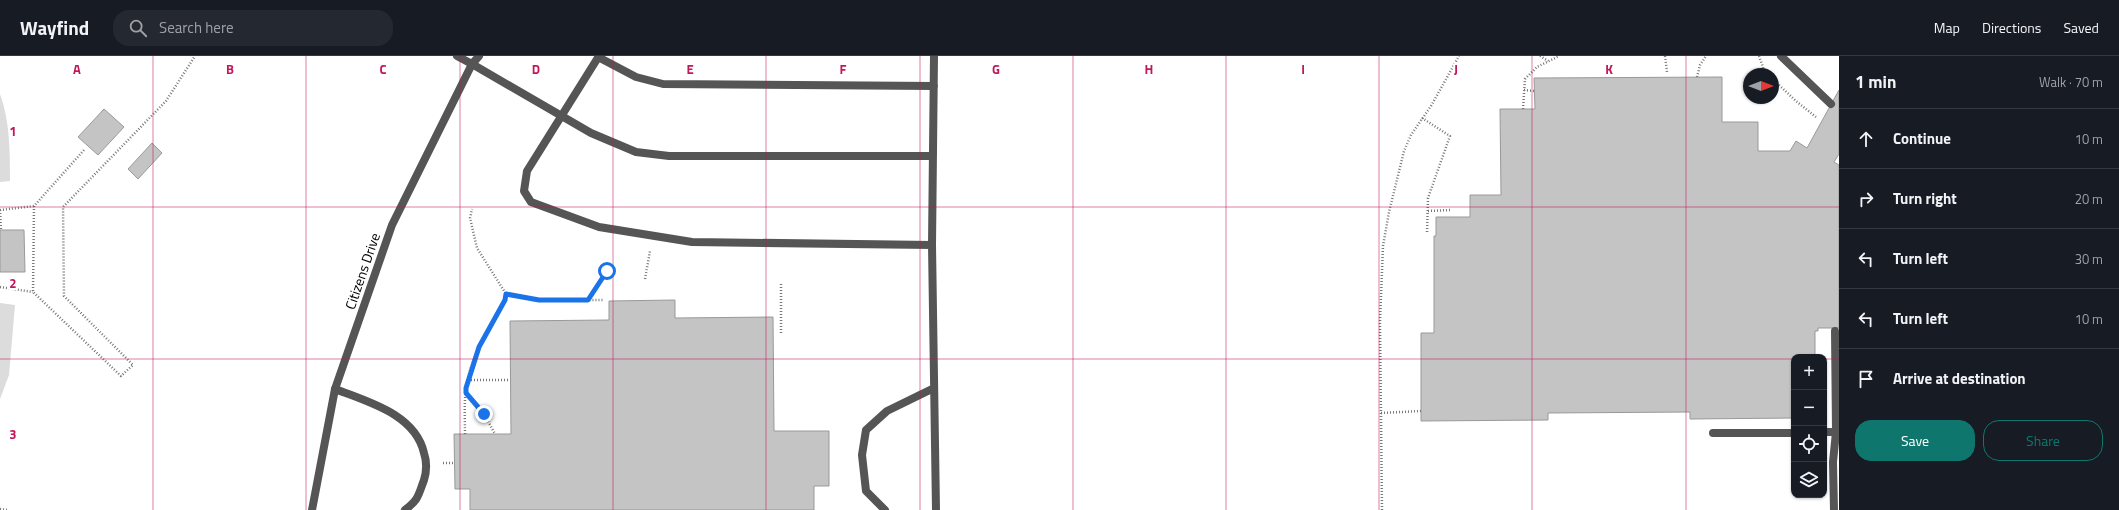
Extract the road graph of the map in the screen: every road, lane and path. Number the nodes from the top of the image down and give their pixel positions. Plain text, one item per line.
1 (195, 56) edge
2 (457, 56) edge
3 (479, 56) edge
4 (934, 56) edge
5 (1459, 56) edge
6 (1540, 56) edge
7 (1559, 56) edge
8 (1665, 56) edge
9 (1706, 56) edge
10 (1759, 56) edge
11 (1781, 56) edge
12 (599, 57) edge
13 (1548, 61) junction
14 (472, 64) junction
15 (1763, 68) edge
16 (1667, 72) dead end
17 (1697, 77) dead end
18 (1779, 85) dead end
19 (934, 86) junction
20 (1524, 90) junction
21 (1534, 91) dead end
22 (1831, 104) dead end
23 (1523, 109) dead end
24 (560, 116) junction
25 (1422, 118) junction
26 (1822, 120) dead end
27 (84, 150) dead end
28 (933, 156) junction
29 (34, 206) junction
30 (472, 208) dead end
31 (0, 210) edge
32 (1450, 210) dead end
33 (1428, 211) junction
34 (1, 230) dead end
35 (1427, 233) dead end
36 (654, 236) junction
37 (932, 245) junction
38 (607, 271) dead end
39 (645, 279) dead end
40 (780, 284) dead end
41 (0, 287) edge
42 (34, 292) junction
43 (506, 294) junction
44 (588, 300) junction
45 (602, 300) dead end
46 (1835, 331) dead end
47 (781, 334) dead end
48 (468, 380) junction
49 (510, 380) dead end
50 (934, 388) junction
51 (335, 390) junction
52 (466, 393) junction
53 (1421, 411) dead end
54 (1381, 413) junction
55 (1837, 420) edge
56 (1827, 432) edge
57 (1836, 432) junction
58 (1713, 433) dead end
59 (1791, 433) edge
60 (465, 434) dead end
61 (495, 434) dead end
62 (0, 510) edge
63 (8, 510) edge
64 (312, 510) edge
65 (405, 510) edge
66 (885, 510) edge
67 (936, 510) edge
68 (1382, 510) edge
69 (1834, 510) edge

1 - 42 path
2 - 14 street
3 - 14 street, Citizens Drive
4 - 19 street
5 - 25 path
6 - 13 path
7 - 13 path
8 - 16 path
9 - 17 path
10 - 15 path
11 - 22 street
12 - 19 street
12 - 24 street
13 - 20 path
14 - 24 street
14 - 51 street, Citizens Drive
18 - 26 path
19 - 28 street
20 - 21 path
20 - 23 path
24 - 28 street
24 - 36 street
25 - 33 path
25 - 54 path
27 - 29 path
28 - 37 street
29 - 31 path
29 - 42 path
30 - 43 path
31 - 34 path
32 - 33 path
33 - 35 path
36 - 37 street
36 - 39 path
37 - 50 street
38 - 44 path
40 - 47 path
41 - 42 path
43 - 44 path
43 - 48 path
44 - 45 path
46 - 55 street
48 - 49 path
48 - 52 path
50 - 66 street
50 - 67 street
51 - 64 street, Citizens Drive
51 - 65 street
52 - 60 path
52 - 61 path
53 - 54 path
54 - 68 path
55 - 57 street
56 - 57 street
57 - 69 street
58 - 59 street
62 - 63 path

